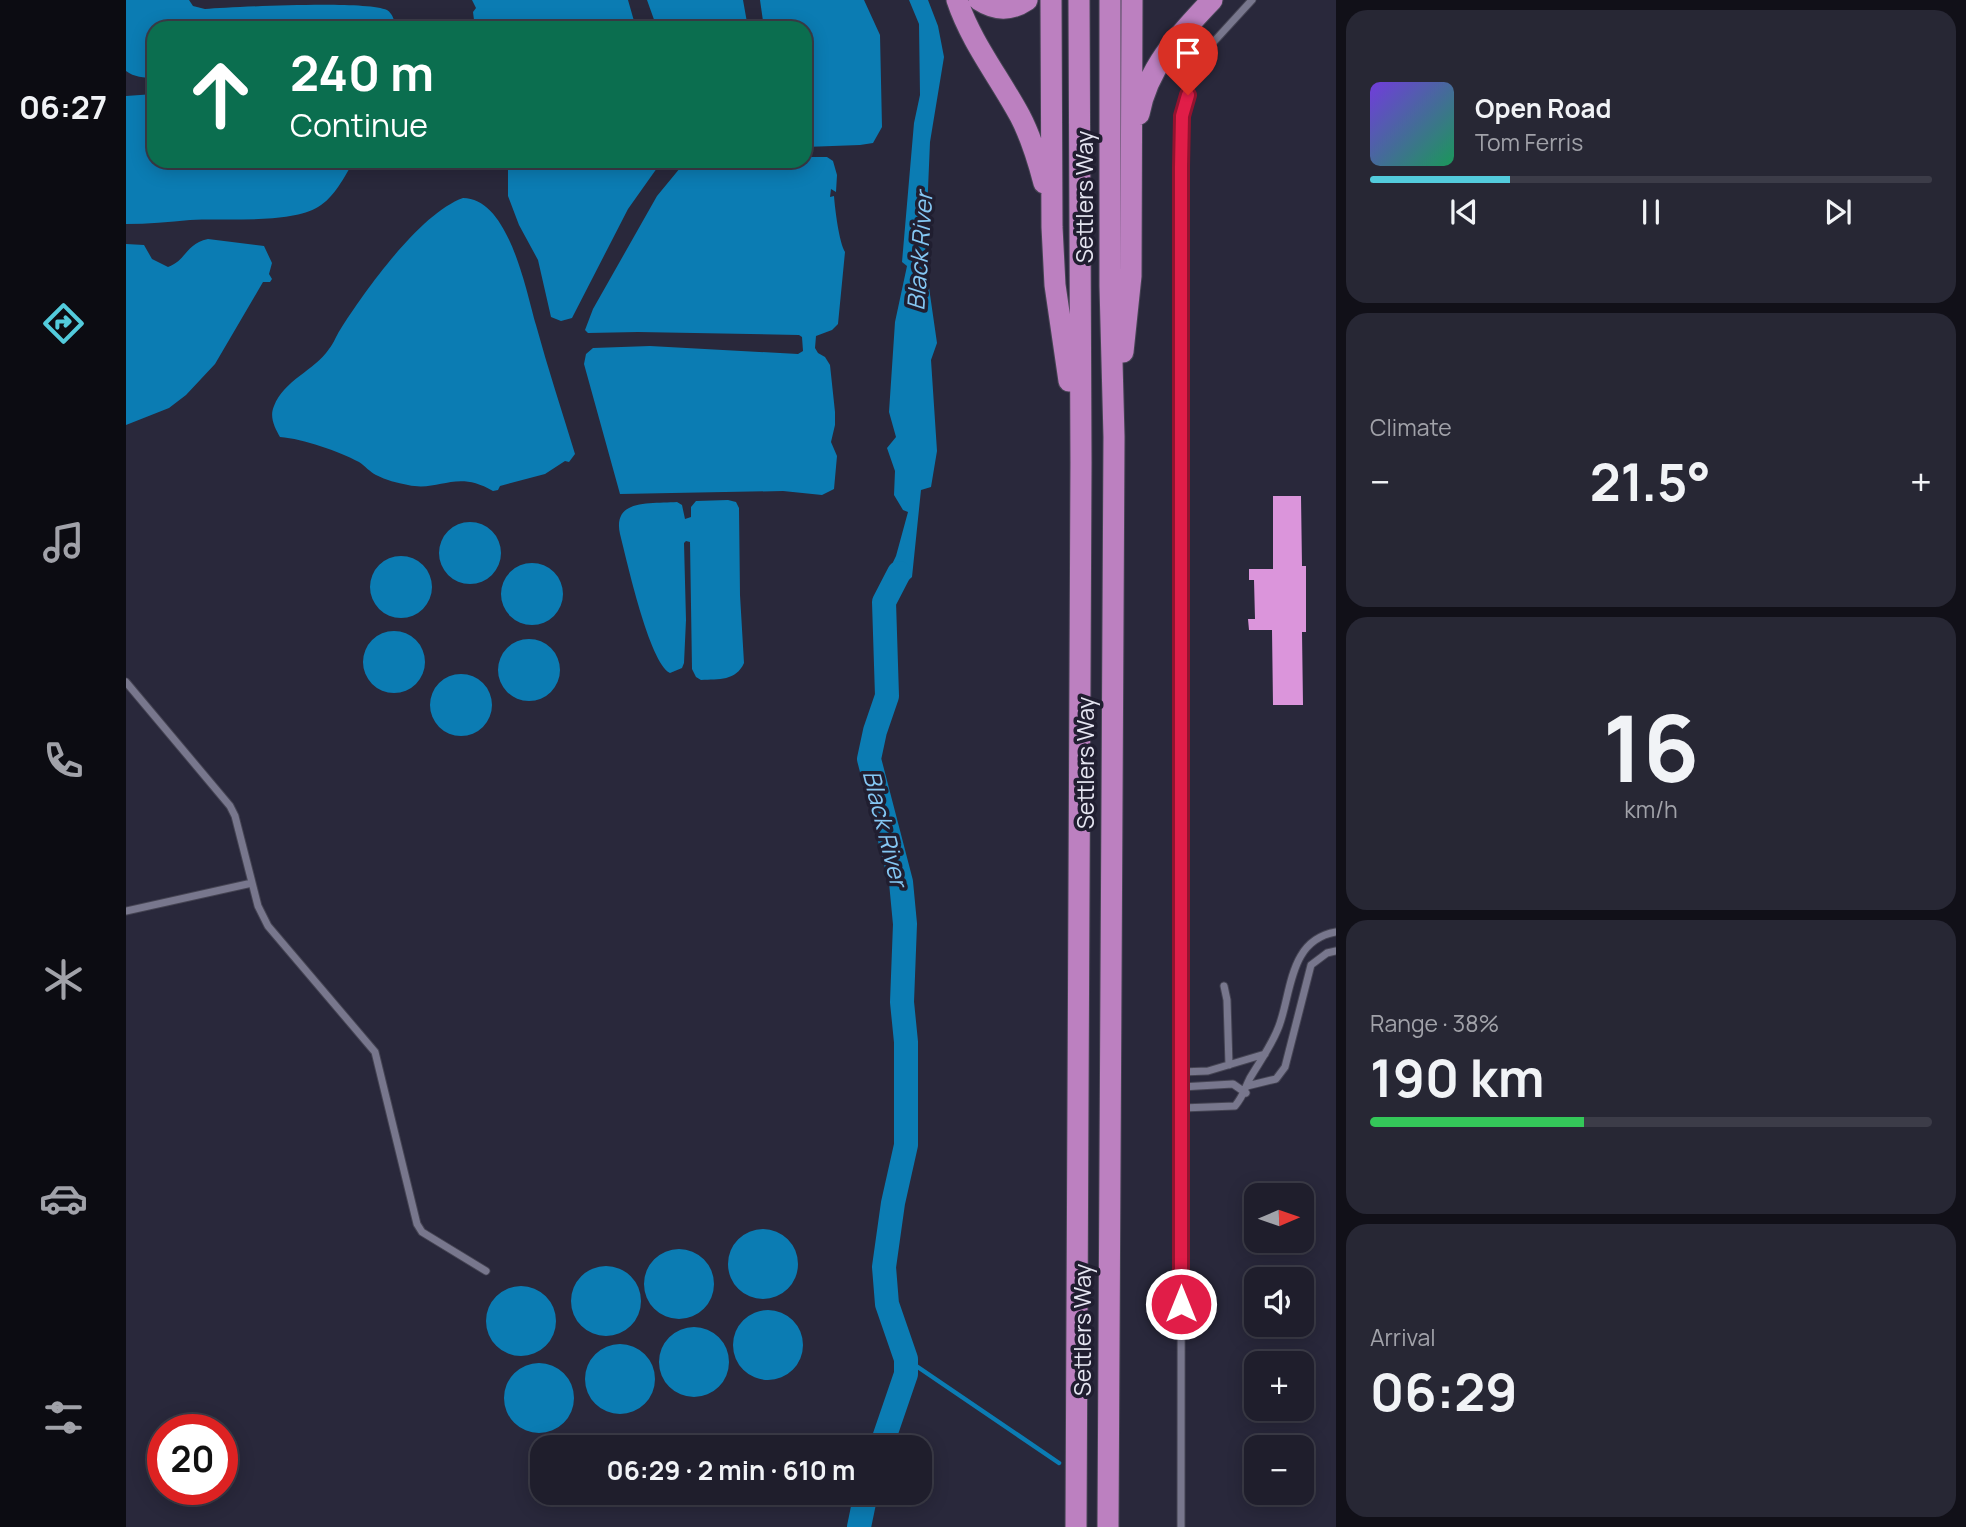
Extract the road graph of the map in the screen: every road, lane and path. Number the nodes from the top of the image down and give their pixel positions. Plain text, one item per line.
1 (957, 0) edge
2 (979, 0) edge
3 (1027, 0) edge
4 (1051, 0) edge
5 (1079, 0) edge
6 (1110, 0) edge
7 (1132, 0) edge
8 (1212, 0) edge
9 (1252, 0) edge
10 (1131, 156) junction
11 (1052, 227) junction
12 (1114, 437) junction
13 (1081, 462) junction
14 (126, 682) edge
15 (252, 883) junction
16 (126, 911) edge
17 (1336, 932) edge
18 (1336, 951) edge
19 (1224, 985) dead end
20 (1265, 1054) junction
21 (1229, 1065) junction
22 (1181, 1072) junction
23 (1181, 1087) junction
24 (1246, 1089) junction
25 (1182, 1108) junction
26 (486, 1271) dead end
27 (1076, 1527) edge
28 (1108, 1527) edge
29 (1181, 1527) edge

1 - 11 highway
2 - 3 highway
4 - 11 highway
5 - 13 highway, Settlers Way
6 - 12 highway, Settlers Way
7 - 10 highway
8 - 10 highway
9 - 22 lane
10 - 12 highway
11 - 13 highway
12 - 28 highway, Settlers Way
13 - 27 highway, Settlers Way
14 - 15 lane
15 - 16 lane
15 - 26 lane
17 - 20 lane
18 - 24 lane
19 - 21 lane
20 - 21 lane
20 - 24 lane
21 - 22 lane
22 - 23 lane
23 - 24 lane
23 - 25 lane
24 - 25 lane
25 - 29 lane

